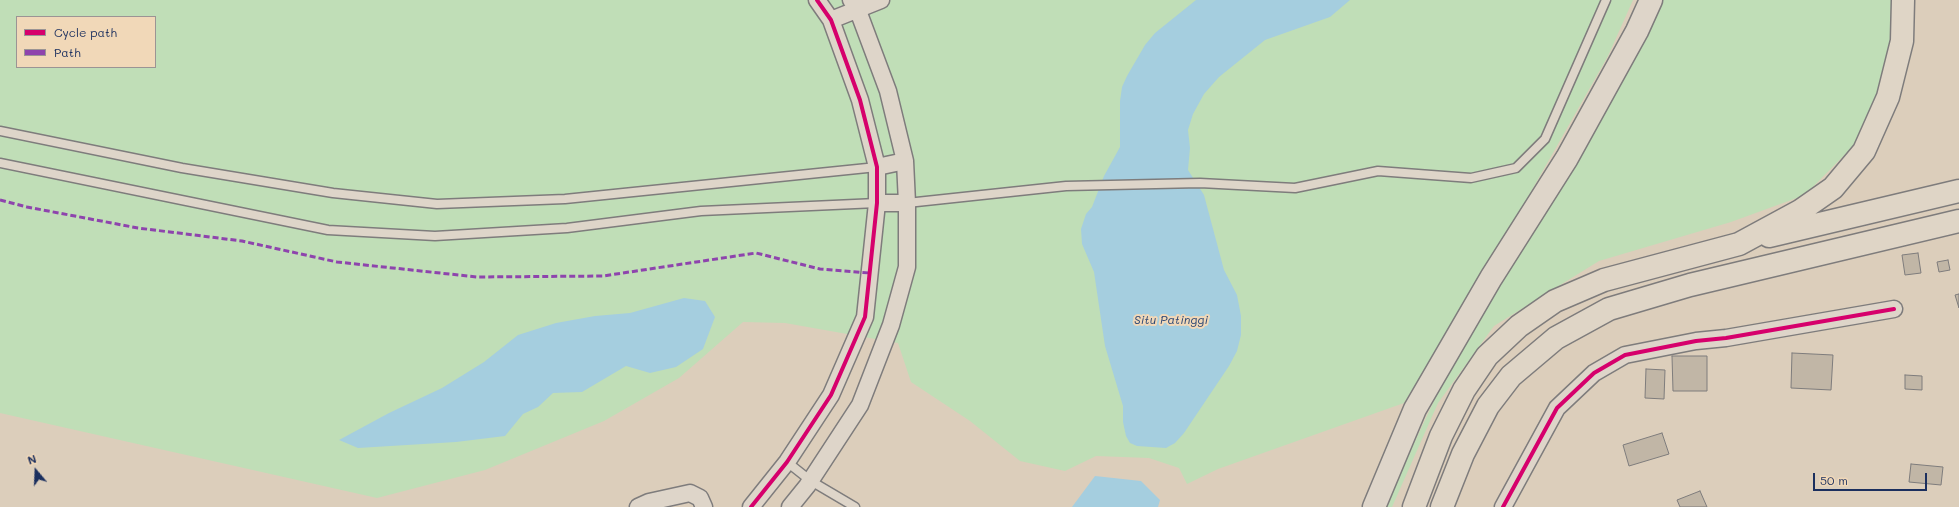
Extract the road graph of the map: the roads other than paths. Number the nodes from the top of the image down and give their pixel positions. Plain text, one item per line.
1 (817, 0) edge
2 (881, 0) edge
3 (1606, 0) edge
4 (1651, 0) edge
5 (1903, 0) edge
6 (854, 4) edge
7 (831, 20) junction
8 (0, 131) edge
9 (905, 161) junction
10 (0, 163) edge
11 (877, 167) junction
12 (1959, 191) edge
13 (877, 203) junction
14 (907, 203) junction
15 (1959, 221) edge
16 (1739, 244) junction
17 (1894, 309) dead end
18 (787, 462) junction
19 (810, 481) junction
20 (638, 507) edge
21 (704, 507) edge
22 (751, 507) edge
23 (790, 507) edge
24 (854, 507) edge
25 (1374, 507) edge
26 (1414, 507) edge
27 (1442, 507) edge
28 (1503, 507) edge

1 - 7 street
2 - 6 street
3 - 14 lane
4 - 25 main road
5 - 16 highway
6 - 7 street
6 - 9 street
7 - 11 street
8 - 11 lane
9 - 11 street
9 - 14 street
10 - 13 lane
11 - 13 street
12 - 16 highway
13 - 14 street
13 - 18 street
14 - 19 street
15 - 27 highway
16 - 26 highway
17 - 28 street
18 - 19 lane
18 - 22 street
19 - 23 street
19 - 24 lane
20 - 21 street

